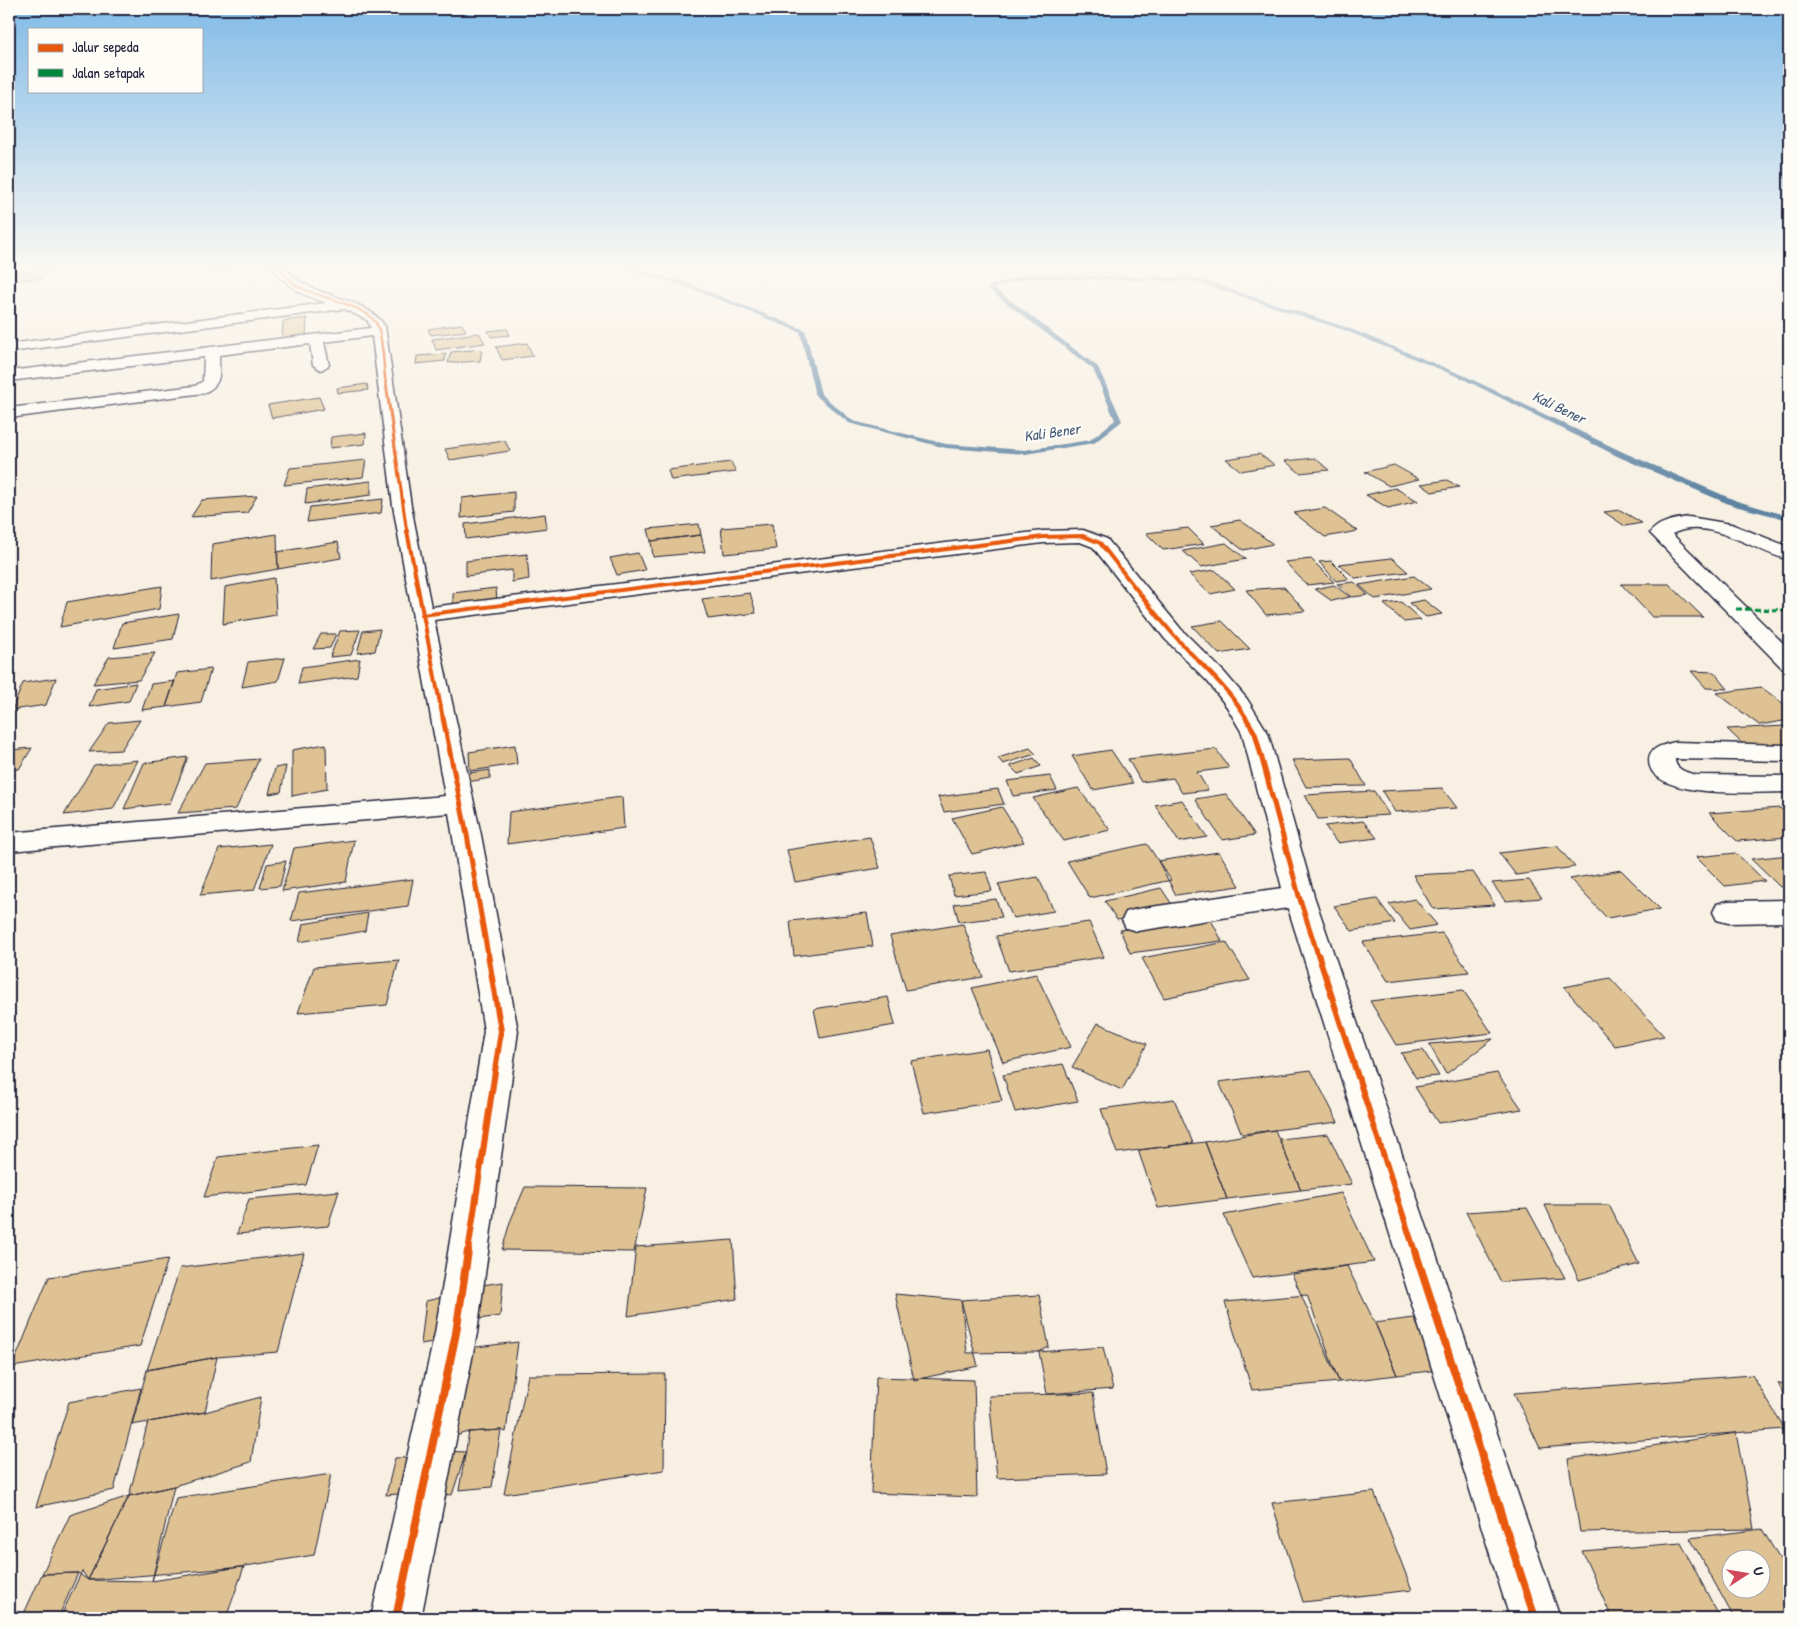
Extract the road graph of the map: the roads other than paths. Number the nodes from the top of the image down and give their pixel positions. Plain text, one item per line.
1 (51, 343) edge
2 (285, 343) edge
3 (317, 343) edge
4 (381, 343) edge
5 (43, 344) junction
6 (9, 348) edge
7 (212, 352) junction
8 (321, 366) dead end
9 (12, 379) edge
10 (9, 413) edge
11 (1789, 554) edge
12 (422, 616) junction
13 (1789, 662) edge
14 (1789, 753) edge
15 (1789, 784) edge
16 (459, 803) junction
17 (9, 842) edge
18 (1299, 896) junction
19 (1789, 911) edge
20 (1728, 912) dead end
21 (1137, 920) dead end
22 (396, 1618) edge
23 (1535, 1618) edge

1 - 5 street
2 - 7 street
3 - 8 street
4 - 12 street
5 - 6 street
5 - 9 street
7 - 9 street
7 - 10 street
11 - 13 street
12 - 16 street
12 - 18 street
14 - 15 street
16 - 17 street
16 - 22 street
18 - 21 street
18 - 23 street
19 - 20 street

